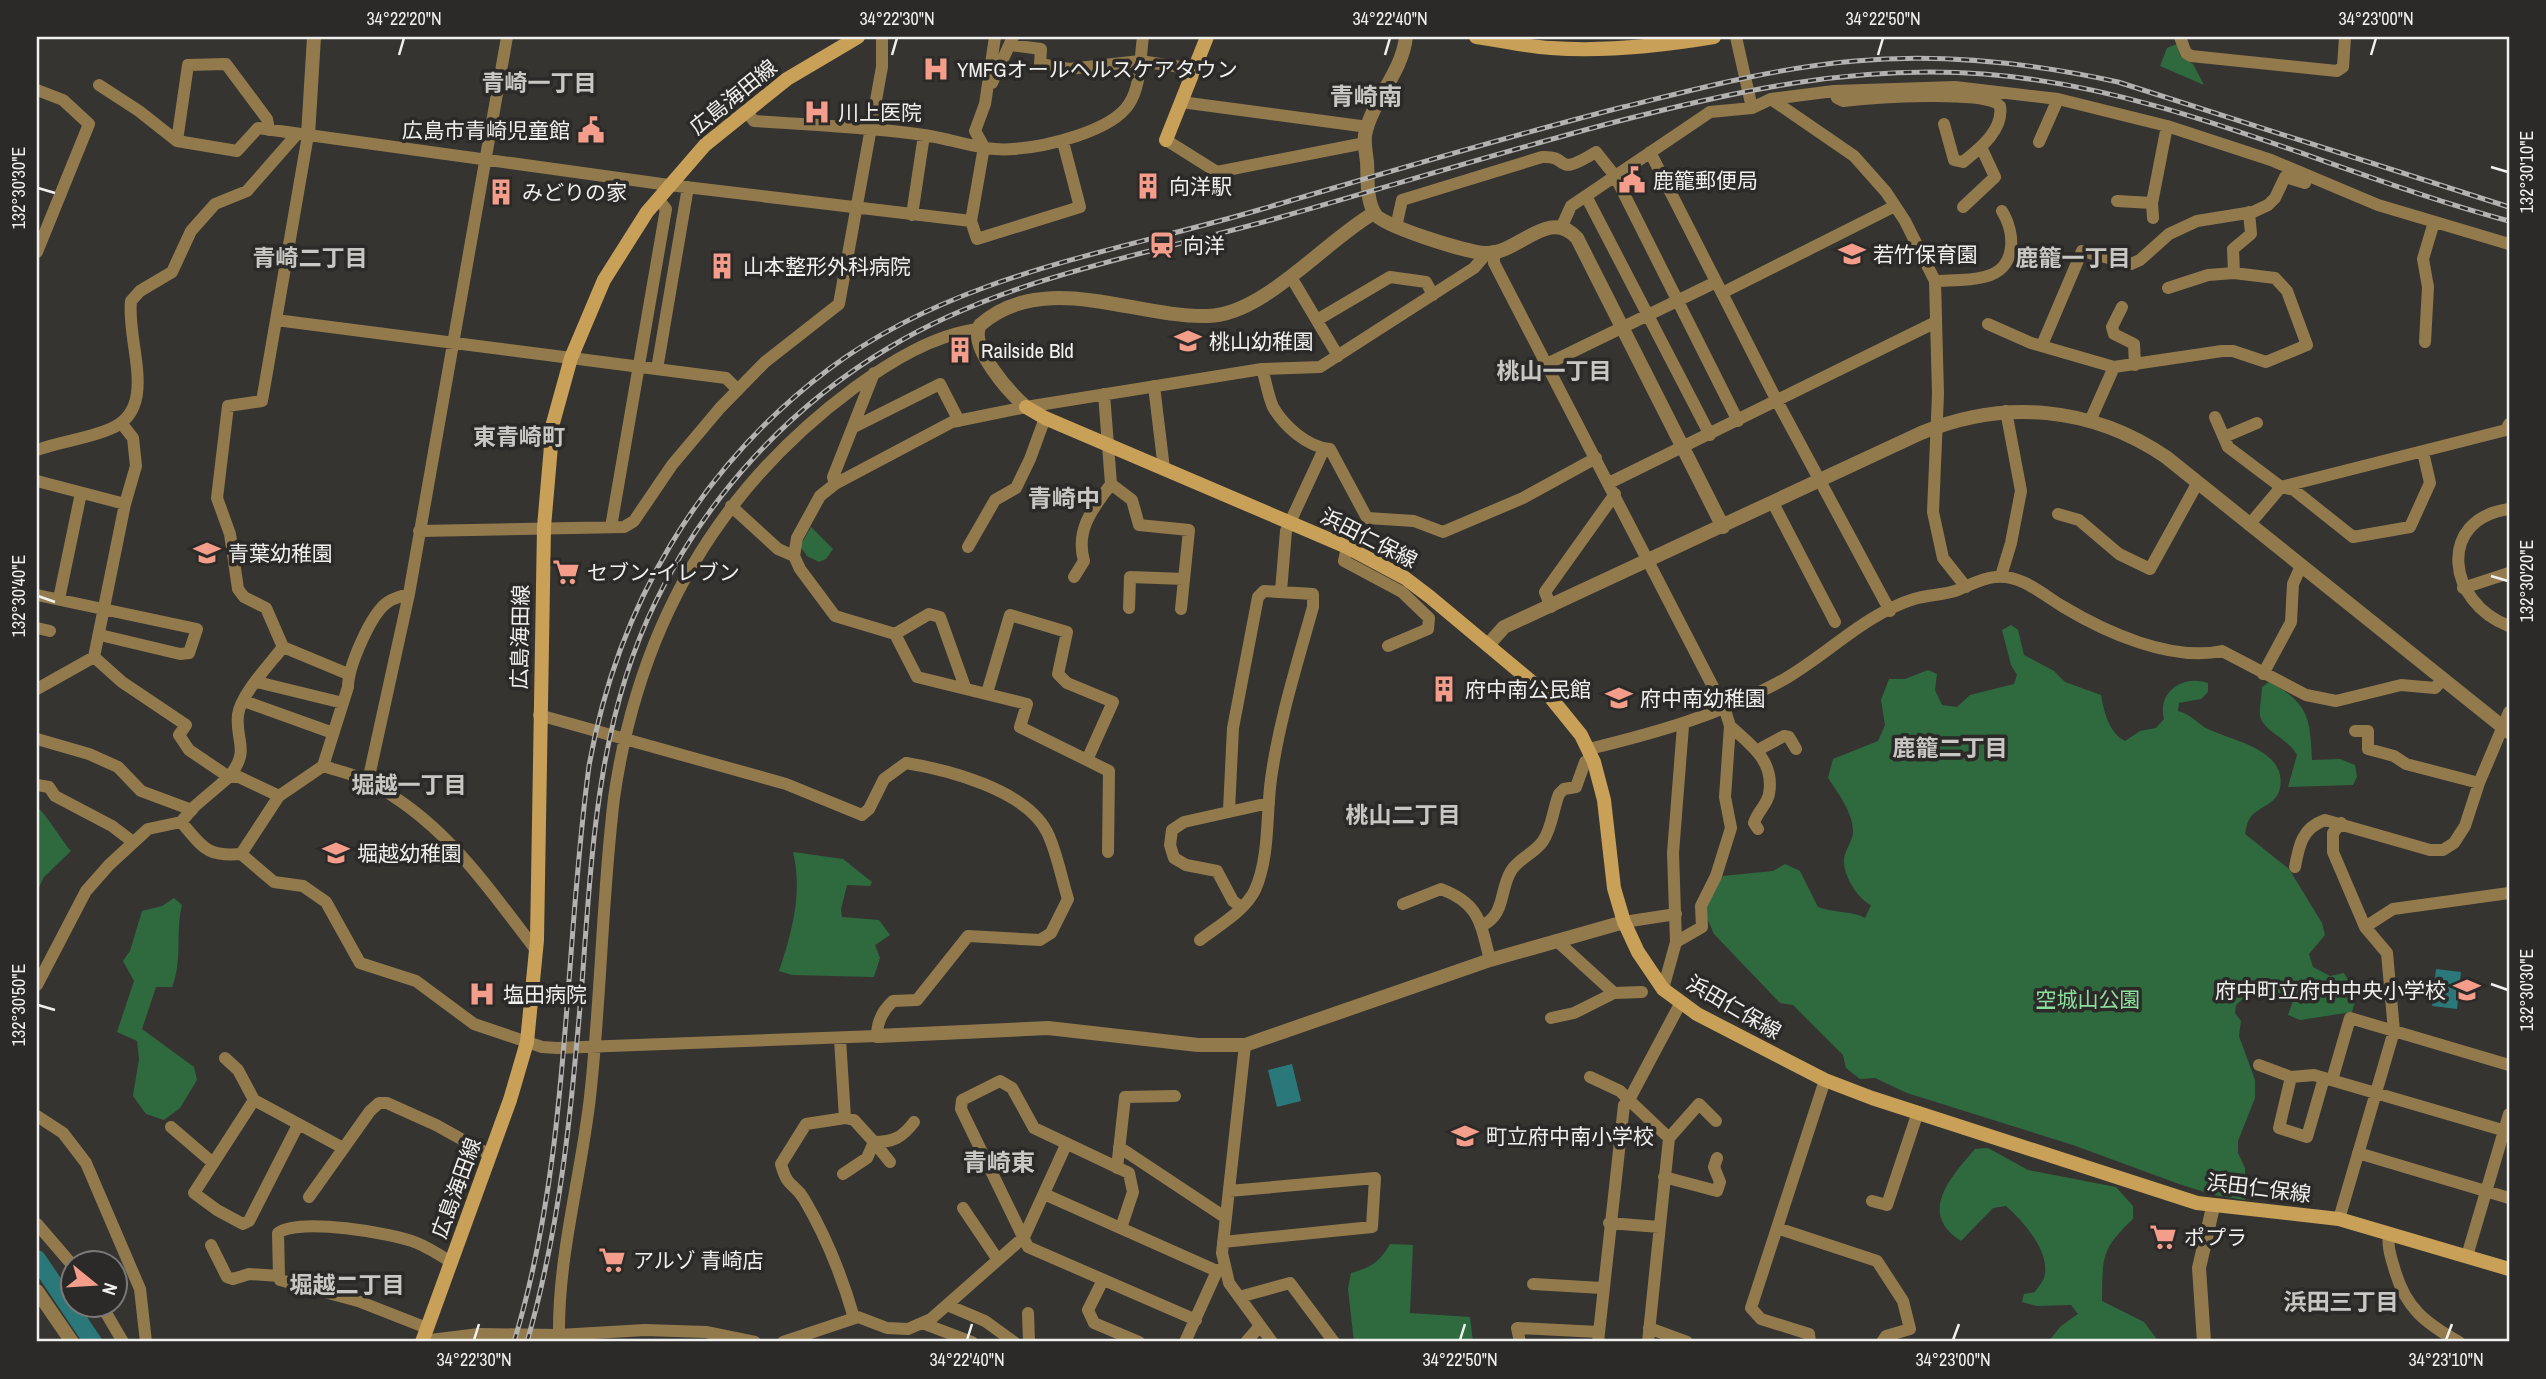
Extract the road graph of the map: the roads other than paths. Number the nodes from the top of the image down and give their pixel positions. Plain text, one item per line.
1 (314, 37) edge
2 (507, 37) edge
3 (858, 37) edge
4 (882, 37) edge
5 (995, 37) edge
6 (1143, 37) edge
7 (1207, 37) edge
8 (1406, 37) edge
9 (1476, 37) edge
10 (1714, 37) edge
11 (1736, 37) edge
12 (2180, 37) edge
13 (2345, 37) edge
14 (1012, 41) edge
15 (1140, 61) junction
16 (1194, 69) junction
17 (989, 83) junction
18 (99, 85) dead end
19 (37, 90) edge
20 (1833, 91) junction
21 (1771, 99) junction
22 (2058, 99) junction
23 (1181, 102) junction
24 (1752, 108) junction
25 (746, 111) junction
26 (1944, 124) dead end
27 (2167, 125) junction
28 (1368, 127) junction
29 (871, 129) junction
30 (269, 130) junction
31 (302, 135) junction
32 (924, 135) junction
33 (1166, 140) joint
34 (177, 141) junction
35 (1063, 142) junction
36 (2039, 142) dead end
37 (1365, 143) junction
38 (984, 147) junction
39 (1981, 147) junction
40 (1650, 152) junction
41 (485, 160) junction
42 (1615, 176) junction
43 (2321, 181) junction
44 (669, 185) junction
45 (688, 187) junction
46 (1586, 195) junction
47 (658, 199) junction
48 (2117, 201) dead end
49 (2152, 204) junction
50 (1895, 206) junction
51 (1963, 207) dead end
52 (856, 208) junction
53 (2001, 211) dead end
54 (2249, 212) junction
55 (1374, 213) junction
56 (912, 215) junction
57 (2153, 218) dead end
58 (971, 221) junction
59 (2434, 222) junction
60 (1562, 226) junction
61 (1396, 227) junction
62 (2509, 244) edge
63 (38, 246) edge
64 (1490, 253) junction
65 (2234, 273) junction
66 (1291, 277) junction
67 (1935, 281) junction
68 (1719, 288) junction
69 (2168, 289) dead end
70 (1433, 295) junction
71 (1678, 302) junction
72 (2122, 307) dead end
73 (1648, 315) junction
74 (276, 320) junction
75 (1317, 320) junction
76 (1936, 322) junction
77 (1988, 324) dead end
78 (1622, 327) junction
79 (978, 329) junction
80 (2425, 342) dead end
81 (452, 345) junction
82 (2042, 345) junction
83 (1338, 356) junction
84 (571, 358) junction
85 (1547, 364) junction
86 (2135, 365) junction
87 (639, 367) junction
88 (2114, 368) junction
89 (657, 369) junction
90 (1262, 369) junction
91 (874, 373) junction
92 (1154, 386) junction
93 (738, 390) junction
94 (1104, 394) junction
95 (1777, 401) junction
96 (1026, 407) junction
97 (2006, 411) junction
98 (2215, 417) dead end
99 (1045, 418) junction
100 (959, 421) junction
101 (1738, 421) junction
102 (2090, 421) junction
103 (2257, 423) dead end
104 (122, 424) junction
105 (2509, 424) edge
106 (1937, 426) junction
107 (853, 427) junction
108 (1710, 435) junction
109 (2224, 437) junction
110 (1107, 445) junction
111 (1683, 448) junction
112 (1324, 449) junction
113 (37, 450) edge
114 (2423, 452) junction
115 (1596, 458) junction
116 (1164, 469) junction
117 (1819, 480) junction
118 (38, 482) edge
119 (835, 484) junction
120 (1111, 484) junction
121 (2197, 484) junction
122 (2280, 487) junction
123 (1612, 489) junction
124 (81, 493) junction
125 (37, 496) edge
126 (1773, 503) junction
127 (125, 504) junction
128 (731, 506) junction
129 (2509, 509) edge
130 (2059, 514) dead end
131 (1289, 522) junction
132 (2249, 525) junction
133 (544, 527) junction
134 (611, 527) junction
135 (1723, 527) junction
136 (419, 531) junction
137 (968, 547) dead end
138 (1347, 547) junction
139 (794, 556) junction
140 (1649, 561) junction
141 (2301, 566) junction
142 (2509, 573) edge
143 (2001, 576) junction
144 (1074, 577) dead end
145 (1184, 579) junction
146 (1966, 587) junction
147 (2463, 588) junction
148 (1281, 591) junction
149 (409, 594) junction
150 (37, 595) edge
151 (59, 599) junction
152 (1551, 607) junction
153 (1129, 608) dead end
154 (1181, 609) dead end
155 (102, 611) junction
156 (1890, 611) junction
157 (1835, 622) dead end
158 (2509, 626) edge
159 (37, 628) edge
160 (50, 631) dead end
161 (895, 634) junction
162 (100, 635) junction
163 (1488, 645) junction
164 (1388, 646) dead end
165 (282, 647) junction
166 (94, 657) junction
167 (348, 674) junction
168 (2263, 674) junction
169 (2443, 679) junction
170 (257, 682) junction
171 (964, 687) junction
172 (37, 689) edge
173 (987, 693) junction
174 (244, 701) junction
175 (343, 704) junction
176 (1725, 710) junction
177 (2509, 712) edge
178 (539, 715) junction
179 (1683, 726) junction
180 (1730, 726) junction
181 (2506, 729) edge
182 (2355, 731) dead end
183 (333, 733) junction
184 (37, 739) edge
185 (624, 740) junction
186 (1796, 749) dead end
187 (1758, 750) junction
188 (1590, 753) junction
189 (1087, 760) junction
190 (323, 766) junction
191 (229, 777) junction
192 (368, 781) junction
193 (2479, 783) junction
194 (37, 785) edge
195 (279, 796) junction
196 (1269, 803) junction
197 (192, 810) junction
198 (1229, 810) junction
199 (181, 822) junction
200 (2341, 822) junction
201 (1758, 829) dead end
202 (133, 842) junction
203 (1108, 852) dead end
204 (241, 854) junction
205 (2295, 867) dead end
206 (2509, 893) edge
207 (1403, 904) dead end
208 (1241, 907) junction
209 (1676, 914) junction
210 (1623, 922) junction
211 (1481, 926) junction
212 (2365, 927) junction
213 (1200, 940) dead end
214 (1557, 941) junction
215 (1675, 942) junction
216 (536, 950) junction
217 (1490, 960) junction
218 (37, 985) edge
219 (1663, 989) junction
220 (1642, 992) dead end
221 (1614, 993) junction
222 (1680, 1004) junction
223 (1551, 1018) dead end
224 (2394, 1031) junction
225 (877, 1036) junction
226 (841, 1039) junction
227 (527, 1042) junction
228 (1245, 1045) junction
229 (594, 1046) junction
230 (225, 1058) dead end
231 (2259, 1065) dead end
232 (2509, 1065) edge
233 (1590, 1077) dead end
234 (2291, 1077) junction
235 (2328, 1079) junction
236 (1825, 1080) junction
237 (2376, 1093) junction
238 (1175, 1096) dead end
239 (254, 1100) junction
240 (1629, 1100) junction
241 (1918, 1112) junction
242 (2509, 1114) edge
243 (37, 1116) edge
244 (845, 1118) junction
245 (1716, 1121) dead end
246 (914, 1122) dead end
247 (298, 1125) junction
248 (171, 1127) dead end
249 (2507, 1131) edge
250 (1668, 1138) junction
251 (874, 1142) junction
252 (1066, 1145) junction
253 (1119, 1147) junction
254 (343, 1148) junction
255 (2358, 1153) junction
256 (490, 1155) junction
257 (1717, 1158) dead end
258 (890, 1162) dead end
259 (213, 1163) junction
260 (1117, 1168) junction
261 (843, 1174) dead end
262 (1664, 1178) junction
263 (1229, 1191) junction
264 (2486, 1191) junction
265 (1044, 1194) junction
266 (309, 1197) dead end
267 (2509, 1198) edge
268 (1872, 1201) dead end
269 (2213, 1207) junction
270 (963, 1208) dead end
271 (1226, 1218) junction
272 (2339, 1219) junction
273 (1609, 1223) junction
274 (37, 1224) edge
275 (1659, 1227) junction
276 (1121, 1228) junction
277 (1777, 1228) junction
278 (2389, 1233) junction
279 (1024, 1237) junction
280 (1223, 1242) junction
281 (211, 1245) dead end
282 (60, 1251) edge
283 (2468, 1256) junction
284 (998, 1260) junction
285 (451, 1262) junction
286 (2509, 1269) edge
287 (1220, 1270) junction
288 (279, 1276) junction
289 (1103, 1280) junction
290 (1533, 1284) dead end
291 (1602, 1288) junction
292 (37, 1291) edge
293 (1239, 1297) junction
294 (947, 1305) junction
295 (1028, 1313) dead end
296 (854, 1318) junction
297 (110, 1320) edge
298 (1196, 1320) junction
299 (922, 1323) junction
300 (1260, 1326) junction
301 (1649, 1328) junction
302 (424, 1337) edge
303 (628, 1337) edge
304 (698, 1337) edge
305 (1598, 1337) edge
306 (566, 1338) edge
307 (72, 1342) edge
308 (122, 1342) edge
309 (146, 1342) edge
310 (755, 1342) edge
311 (783, 1342) edge
312 (972, 1342) edge
313 (1014, 1342) edge
314 (1029, 1342) edge
315 (1139, 1342) edge
316 (1185, 1342) edge
317 (1246, 1342) edge
318 (1272, 1342) edge
319 (1334, 1342) edge
320 (1520, 1342) edge
321 (1648, 1342) edge
322 (1687, 1342) edge
323 (1810, 1342) edge
324 (1882, 1342) edge
325 (2204, 1342) edge
326 (2459, 1342) edge

1 - 31 street
2 - 41 street
3 - 25 main road, 広島海田線
4 - 29 street
5 - 17 street
6 - 15 street
7 - 16 main road
8 - 28 street
9 - 10 main road
11 - 24 street
12 - 13 street
14 - 15 street
14 - 17 street
15 - 16 street
15 - 35 street
16 - 23 main road
17 - 38 street
18 - 34 street
19 - 63 street
20 - 21 street
20 - 22 street
20 - 39 street
21 - 24 street
21 - 50 street
22 - 27 street
22 - 36 street
23 - 28 street
23 - 33 main road
24 - 40 street
25 - 29 street
25 - 44 main road, 広島海田線
26 - 39 street
27 - 43 street
27 - 49 street
28 - 37 street
29 - 32 street
29 - 52 street
30 - 31 street
30 - 34 street
30 - 34 street
31 - 41 street
31 - 74 street
31 - 104 street
32 - 38 street
32 - 56 street
33 - 37 street
35 - 38 street
35 - 58 street
37 - 55 street
38 - 58 street
39 - 51 street
40 - 42 street
40 - 68 street
41 - 44 street
41 - 81 street
42 - 46 street
42 - 61 street
42 - 71 street
43 - 54 street
43 - 59 street
44 - 45 street
44 - 47 main road, 広島海田線
45 - 52 street
45 - 89 street
46 - 60 street
46 - 73 street
47 - 84 main road, 広島海田線
47 - 87 street
48 - 49 street
49 - 57 street
50 - 67 street
50 - 68 street
52 - 56 street
52 - 93 street
53 - 67 street
54 - 65 street
54 - 82 street
55 - 61 street
55 - 66 street
56 - 58 street
59 - 62 street
59 - 80 street
60 - 64 street
60 - 78 street
61 - 64 street
64 - 70 street
64 - 85 street
65 - 69 street
65 - 86 street
66 - 75 street
66 - 79 street
67 - 76 street
68 - 71 street
68 - 95 street
70 - 75 street
70 - 83 street
71 - 73 street
71 - 101 street
72 - 86 street
73 - 78 street
73 - 108 street
74 - 81 street
74 - 165 street
75 - 83 street
76 - 95 street
76 - 106 street
77 - 82 street
78 - 85 street
78 - 111 street
79 - 91 street
79 - 96 street
81 - 84 street
81 - 136 street
82 - 88 street
83 - 90 street
84 - 87 street
84 - 133 main road, 広島海田線
85 - 115 street
86 - 88 street
87 - 89 street
87 - 134 street
88 - 102 street
89 - 93 street
90 - 92 street
90 - 112 street
91 - 107 street
91 - 128 street
92 - 94 street
92 - 116 street
93 - 134 street
94 - 96 street
94 - 110 street
95 - 101 street
95 - 117 street
96 - 99 main road, 浜田仁保線
96 - 100 street
97 - 102 street
97 - 106 street
97 - 143 street
98 - 109 street
99 - 110 main road, 浜田仁保線
99 - 137 street
100 - 107 street
100 - 119 street
101 - 108 street
102 - 121 street
103 - 109 street
104 - 113 street
104 - 127 street
105 - 114 street
106 - 117 street
106 - 146 street
107 - 119 street
108 - 111 street
109 - 122 street
110 - 116 main road, 浜田仁保線
110 - 120 street
111 - 123 street
111 - 135 street
112 - 115 street
112 - 131 street
114 - 122 street
114 - 122 street
115 - 123 street
116 - 131 main road, 浜田仁保線
117 - 126 street
117 - 156 street
118 - 124 street
118 - 125 street
119 - 139 street
120 - 144 street
120 - 145 street
121 - 130 street
121 - 132 street
122 - 132 street
123 - 140 street
123 - 152 street
124 - 127 street
124 - 151 street
126 - 135 street
126 - 157 street
127 - 155 street
128 - 139 street
128 - 185 street
129 - 147 street
131 - 138 main road, 浜田仁保線
131 - 148 street
132 - 141 street
133 - 134 street
133 - 136 street
133 - 178 main road, 広島海田線
135 - 140 street
136 - 149 street
138 - 163 main road, 浜田仁保線
138 - 164 street
139 - 161 street
140 - 152 street
140 - 176 street
141 - 168 street
141 - 169 street
142 - 147 street
143 - 146 street
143 - 168 street
145 - 153 street
145 - 154 street
146 - 156 street
147 - 158 street
148 - 196 street
148 - 198 street
149 - 167 street
149 - 192 street
150 - 151 street
151 - 155 street
152 - 163 street
155 - 162 street
155 - 162 street
156 - 176 street
159 - 160 street
161 - 171 street
161 - 171 street
162 - 166 street
163 - 188 main road, 浜田仁保線
165 - 167 street
165 - 170 street
166 - 172 street
166 - 191 street
167 - 175 street
168 - 169 street
169 - 181 street
170 - 174 street
170 - 175 street
171 - 173 street
173 - 189 street
173 - 189 street
174 - 183 street
174 - 191 street
175 - 183 street
176 - 179 street
176 - 180 street
177 - 181 street
178 - 185 street
178 - 216 main road, 広島海田線
179 - 188 street
179 - 209 street
180 - 187 street
180 - 215 street
181 - 193 street
182 - 193 street
183 - 190 street
184 - 197 street
185 - 225 street
185 - 229 street
186 - 187 street
187 - 201 street
188 - 210 main road, 浜田仁保線
188 - 211 street
189 - 203 street
190 - 192 street
190 - 195 street
191 - 195 street
191 - 197 street
192 - 216 street
193 - 200 street
194 - 202 street
195 - 204 street
196 - 198 street
196 - 208 street
197 - 199 street
198 - 208 street
199 - 202 street
199 - 204 street
200 - 205 street
200 - 212 street
202 - 218 street
204 - 227 street
206 - 212 street
207 - 211 street
208 - 213 street
209 - 210 street
209 - 215 street
210 - 214 street
210 - 219 main road, 浜田仁保線
211 - 217 street
212 - 224 street
214 - 217 street
214 - 221 street
215 - 219 street
216 - 227 main road, 広島海田線
217 - 228 street
219 - 222 main road, 浜田仁保線
220 - 221 street
221 - 223 street
222 - 236 main road, 浜田仁保線
222 - 240 street
224 - 232 street
224 - 235 street
224 - 237 street
225 - 226 street
225 - 228 street
226 - 229 street
226 - 244 street
227 - 229 street
227 - 256 main road, 広島海田線
228 - 263 street
229 - 306 street
230 - 239 street
231 - 234 street
233 - 240 street
234 - 235 street
234 - 235 street
235 - 237 street
236 - 241 main road, 浜田仁保線
236 - 277 street
237 - 249 street
237 - 255 street
238 - 253 street
239 - 247 street
239 - 259 street
240 - 250 street
240 - 273 street
241 - 268 street
241 - 269 main road, 浜田仁保線
242 - 249 street
243 - 309 street
244 - 251 street
244 - 296 street
245 - 250 street
246 - 251 street
247 - 254 street
247 - 259 street
248 - 259 street
249 - 264 street
250 - 262 street
251 - 258 street
251 - 261 street
252 - 260 street
252 - 265 street
252 - 279 street
253 - 260 street
253 - 271 street
254 - 256 street
254 - 266 street
255 - 264 street
255 - 272 street
256 - 285 main road, 広島海田線
257 - 262 street
260 - 276 street
262 - 275 street
263 - 271 street
263 - 280 street
264 - 267 street
264 - 283 street
265 - 276 street
265 - 279 street
269 - 272 main road, 浜田仁保線
269 - 325 street
270 - 284 street
271 - 280 street
272 - 278 main road, 浜田仁保線
273 - 275 street
273 - 291 street
274 - 282 street
275 - 301 street
276 - 287 street
277 - 323 street
277 - 324 street
278 - 283 main road, 浜田仁保線
278 - 326 street
279 - 284 street
279 - 289 street
280 - 287 street
281 - 288 street
283 - 286 main road, 浜田仁保線
284 - 294 street
285 - 288 street
285 - 302 main road, 広島海田線
287 - 293 street
287 - 298 street
288 - 302 street
289 - 298 street
289 - 315 street
290 - 291 street
291 - 305 street
292 - 307 street
293 - 300 street
293 - 319 street
294 - 299 street
294 - 313 street
295 - 314 street
296 - 299 street
296 - 311 street
297 - 308 street
298 - 316 street
299 - 312 street
300 - 317 street
300 - 318 street
301 - 321 street
301 - 322 street
302 - 306 street
303 - 304 street
303 - 306 street
304 - 310 street
305 - 320 street

